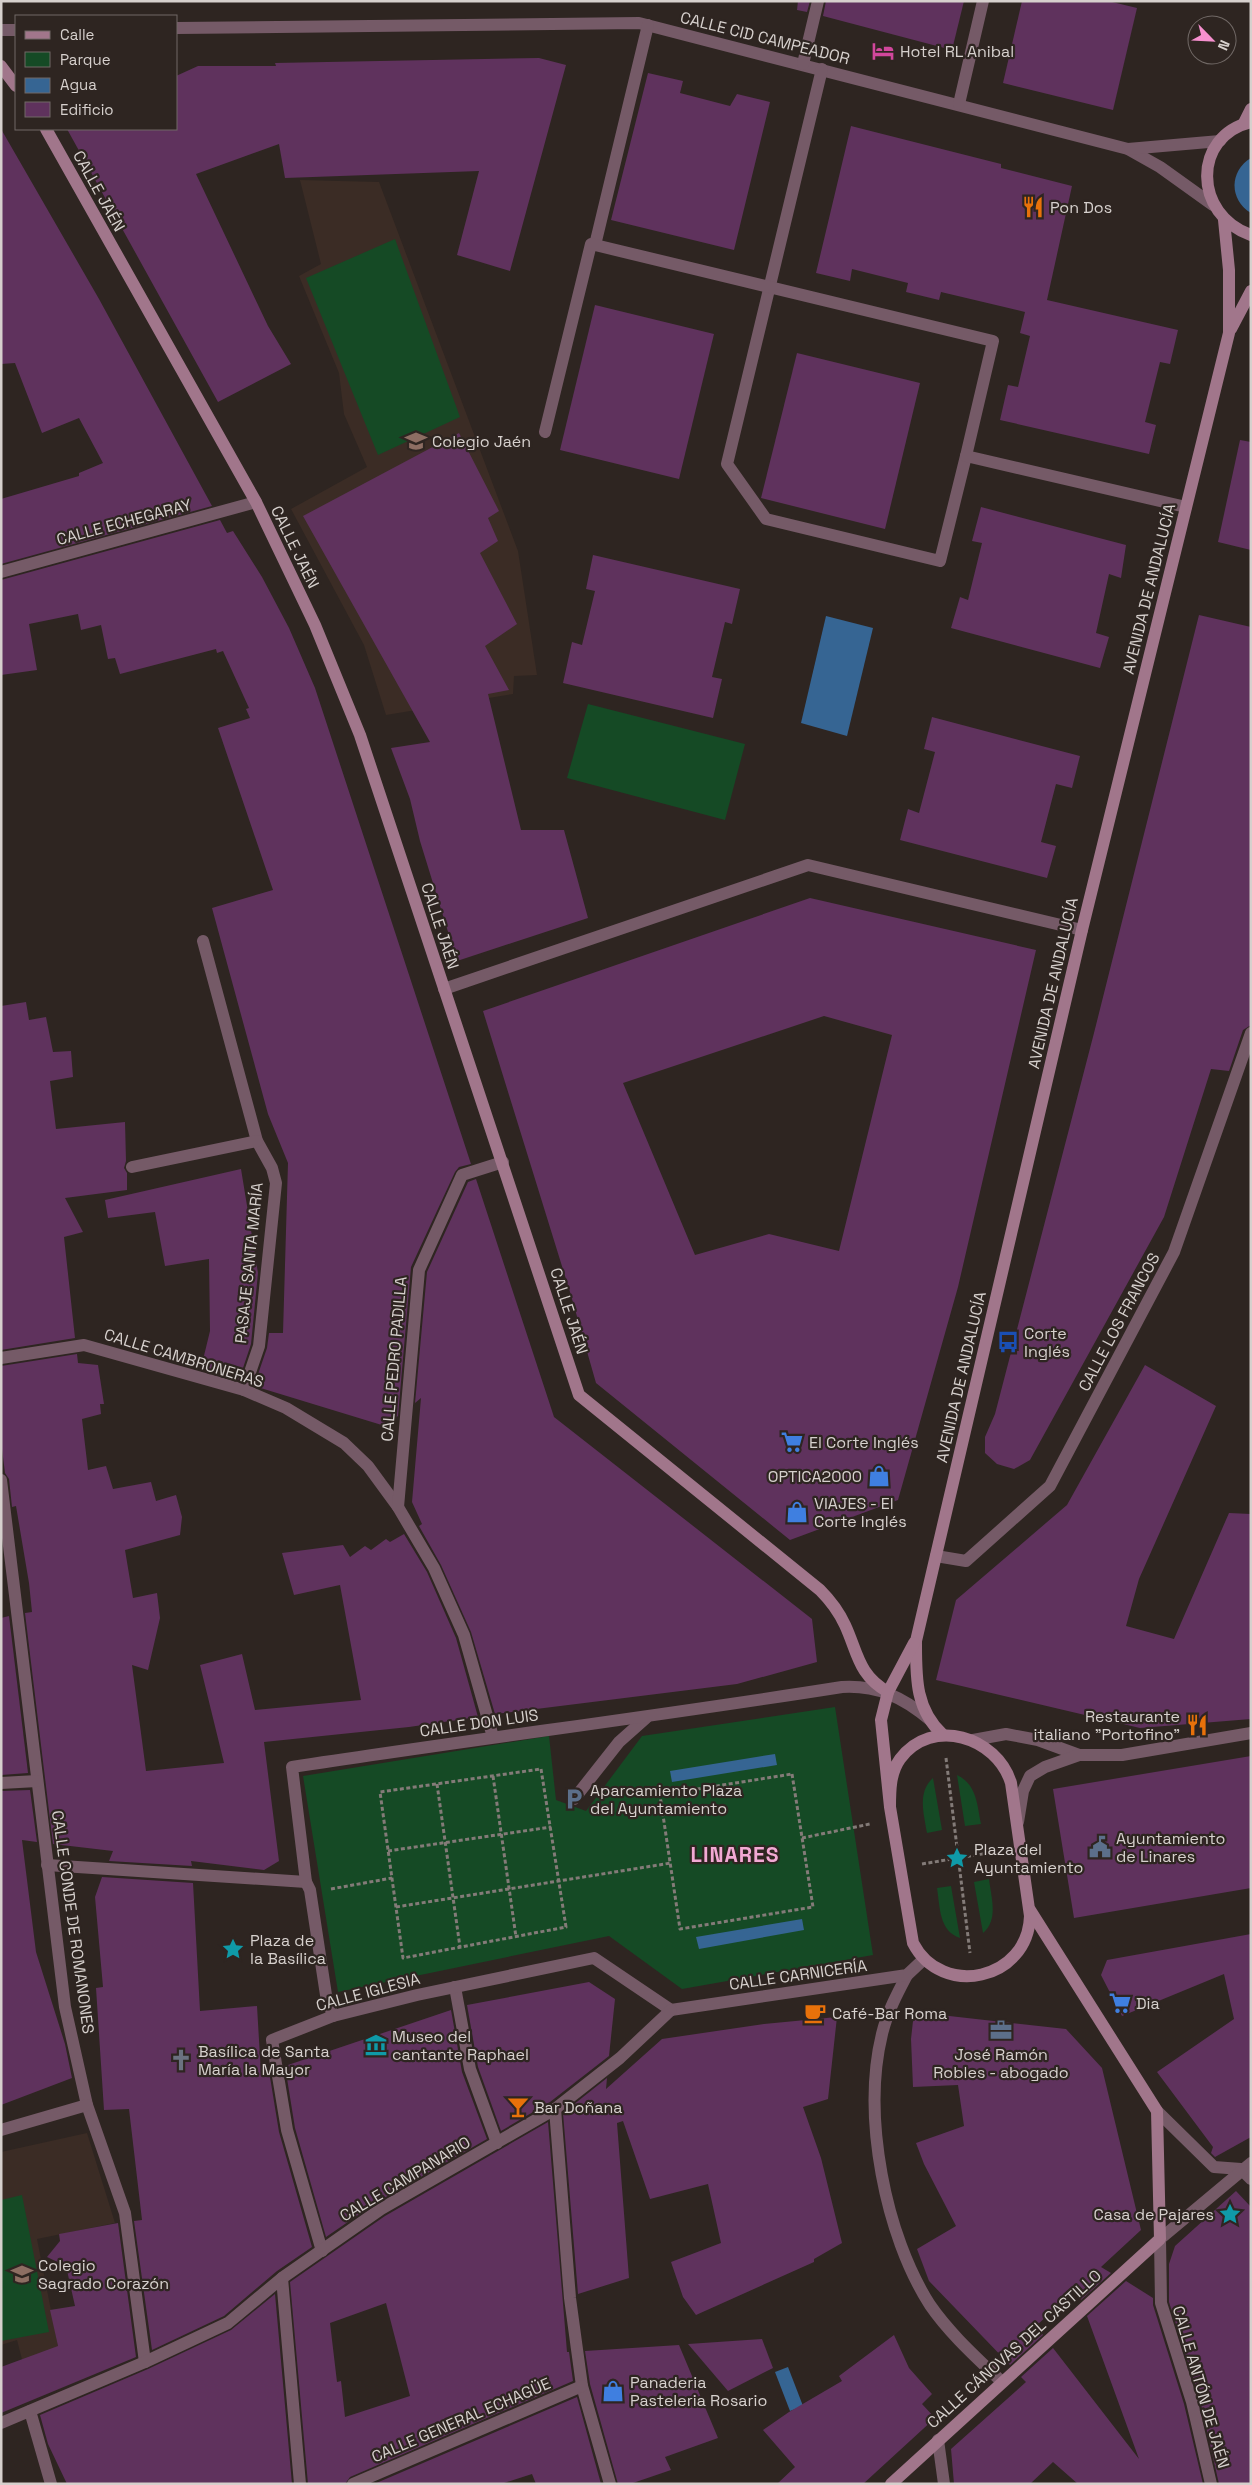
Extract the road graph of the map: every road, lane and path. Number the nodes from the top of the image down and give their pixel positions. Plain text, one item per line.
1 (818, 1) edge
2 (983, 1) edge
3 (648, 26) junction
4 (178, 28) edge
5 (1, 30) edge
6 (15, 30) edge
7 (803, 64) junction
8 (1, 66) edge
9 (822, 68) junction
10 (15, 85) edge
11 (959, 104) junction
12 (1251, 109) edge
13 (1248, 123) edge
14 (47, 130) edge
15 (1220, 141) junction
16 (1128, 149) junction
17 (1213, 205) junction
18 (1224, 220) junction
19 (1251, 235) edge
20 (595, 245) junction
21 (769, 287) junction
22 (1251, 290) edge
23 (1229, 333) junction
24 (545, 432) dead end
25 (966, 456) junction
26 (256, 502) junction
27 (1186, 507) junction
28 (1, 572) edge
29 (1082, 930) junction
30 (203, 941) dead end
31 (444, 989) junction
32 (1251, 1033) edge
33 (257, 1141) junction
34 (503, 1162) junction
35 (132, 1167) dead end
36 (1, 1358) edge
37 (244, 1390) junction
38 (1, 1480) edge
39 (398, 1507) junction
40 (936, 1556) junction
41 (916, 1641) junction
42 (888, 1692) junction
43 (646, 1718) junction
44 (930, 1720) junction
45 (1251, 1733) edge
46 (943, 1735) junction
47 (493, 1736) junction
48 (973, 1740) junction
49 (1079, 1755) junction
50 (946, 1757) dead end
51 (493, 1776) junction
52 (37, 1782) junction
53 (1, 1783) edge
54 (437, 1784) junction
55 (574, 1800) dead end
56 (890, 1807) junction
57 (1018, 1826) junction
58 (551, 1827) junction
59 (853, 1828) dead end
60 (502, 1834) junction
61 (802, 1838) junction
62 (445, 1843) junction
63 (1000, 1851) dead end
64 (388, 1852) junction
65 (958, 1858) junction
66 (671, 1863) junction
67 (47, 1865) junction
68 (914, 1865) dead end
69 (392, 1878) junction
70 (559, 1880) junction
71 (308, 1886) junction
72 (510, 1888) junction
73 (454, 1898) junction
74 (396, 1907) junction
75 (1029, 1908) junction
76 (516, 1937) junction
77 (460, 1947) junction
78 (970, 1955) dead end
79 (923, 1960) junction
80 (907, 1975) junction
81 (456, 1987) junction
82 (671, 2010) junction
83 (333, 2016) junction
84 (87, 2105) junction
85 (555, 2109) junction
86 (1157, 2111) junction
87 (1, 2130) edge
88 (497, 2143) junction
89 (1246, 2166) edge
90 (1251, 2180) edge
91 (1160, 2239) junction
92 (322, 2251) junction
93 (282, 2278) junction
94 (145, 2362) junction
95 (1002, 2382) junction
96 (582, 2386) junction
97 (30, 2411) junction
98 (1, 2423) edge
99 (938, 2440) junction
100 (51, 2484) edge
101 (300, 2484) edge
102 (353, 2484) edge
103 (610, 2484) edge
104 (891, 2484) edge
105 (944, 2484) edge
106 (1211, 2484) edge

1 - 7 street
2 - 11 street
3 - 4 street, CALLE CID CAMPEADOR
3 - 7 street, CALLE CID CAMPEADOR
3 - 20 street
5 - 6 street
7 - 9 street, CALLE CID CAMPEADOR
8 - 10 main road
9 - 11 street, CALLE CID CAMPEADOR
9 - 21 street
11 - 16 street, CALLE CID CAMPEADOR
12 - 13 main road
13 - 15 main road
14 - 26 main road, CALLE JAÉN
15 - 16 street, CALLE CID CAMPEADOR
15 - 17 main road
16 - 17 street, CALLE CID CAMPEADOR
17 - 18 main road
18 - 19 main road
18 - 23 main road, AVENIDA DE ANDALUCÍA
20 - 21 street
20 - 24 street
21 - 25 street
21 - 25 street
22 - 23 main road, AVENIDA DE ANDALUCÍA
23 - 27 main road, AVENIDA DE ANDALUCÍA
25 - 27 street
26 - 28 street, CALLE ECHEGARAY
26 - 31 main road, CALLE JAÉN
27 - 29 main road, AVENIDA DE ANDALUCÍA
29 - 31 street
29 - 40 main road, AVENIDA DE ANDALUCÍA
30 - 33 street, PASAJE SANTA MARÍA
31 - 34 main road, CALLE JAÉN
32 - 40 street, CALLE LOS FRANCOS
33 - 35 street
33 - 37 street, PASAJE SANTA MARÍA
34 - 39 street, CALLE PEDRO PADILLA
34 - 42 main road, CALLE JAÉN
36 - 37 street, CALLE CAMBRONERAS
37 - 39 street, CALLE CAMBRONERAS
38 - 52 street, CALLE CONDE DE ROMANONES
39 - 47 street, CALLE CAMBRONERAS
40 - 41 main road, AVENIDA DE ANDALUCÍA
41 - 42 main road
41 - 44 main road
42 - 43 street, CALLE DON LUIS
42 - 44 street
42 - 56 main road
43 - 47 street, CALLE DON LUIS
43 - 55 street
44 - 46 main road
45 - 49 street
46 - 48 main road
46 - 56 main road
47 - 71 street, CALLE DON LUIS
48 - 49 street
48 - 57 main road
49 - 57 street
50 - 65 path
51 - 54 path
51 - 58 path
51 - 60 path
52 - 53 street
52 - 67 street, CALLE CONDE DE ROMANONES
54 - 62 path
54 - 64 path
56 - 79 main road
57 - 75 main road
58 - 60 path
58 - 70 path
59 - 61 path
60 - 62 path
60 - 72 path
61 - 66 path
61 - 66 path
62 - 64 path
62 - 73 path
63 - 65 path
64 - 69 path
65 - 68 path
65 - 78 path
66 - 70 path
67 - 71 street
67 - 84 street, CALLE CONDE DE ROMANONES
69 - 71 path
69 - 74 path
70 - 72 path
70 - 76 path
71 - 83 street, CALLE DON LUIS
72 - 73 path
72 - 76 path
73 - 74 path
73 - 77 path
74 - 77 path
75 - 79 main road
75 - 86 main road
76 - 77 path
79 - 80 street
80 - 82 street, CALLE CARNICERÍA
80 - 95 street
81 - 82 street, CALLE IGLESIA
81 - 83 street, CALLE IGLESIA
81 - 88 street
82 - 85 street, CALLE CAMPANARIO
83 - 92 street, CALLE IGLESIA
84 - 87 street
84 - 94 street, CALLE CONDE DE ROMANONES
85 - 88 street, CALLE CAMPANARIO
85 - 96 street
86 - 89 street
86 - 91 main road
88 - 92 street, CALLE CAMPANARIO
89 - 90 street
89 - 91 street
91 - 95 main road, CALLE CÁNOVAS DEL CASTILLO
91 - 106 street, CALLE ANTÓN DE JAÉN
92 - 93 street, CALLE CAMPANARIO
93 - 94 street, CALLE CAMPANARIO
93 - 101 street
94 - 97 street, CALLE CAMPANARIO
95 - 99 main road, CALLE CÁNOVAS DEL CASTILLO
96 - 102 street, CALLE GENERAL ECHAGÜE
96 - 103 street
97 - 98 street, CALLE CAMPANARIO
97 - 100 street
99 - 104 main road, CALLE CÁNOVAS DEL CASTILLO
99 - 105 street

